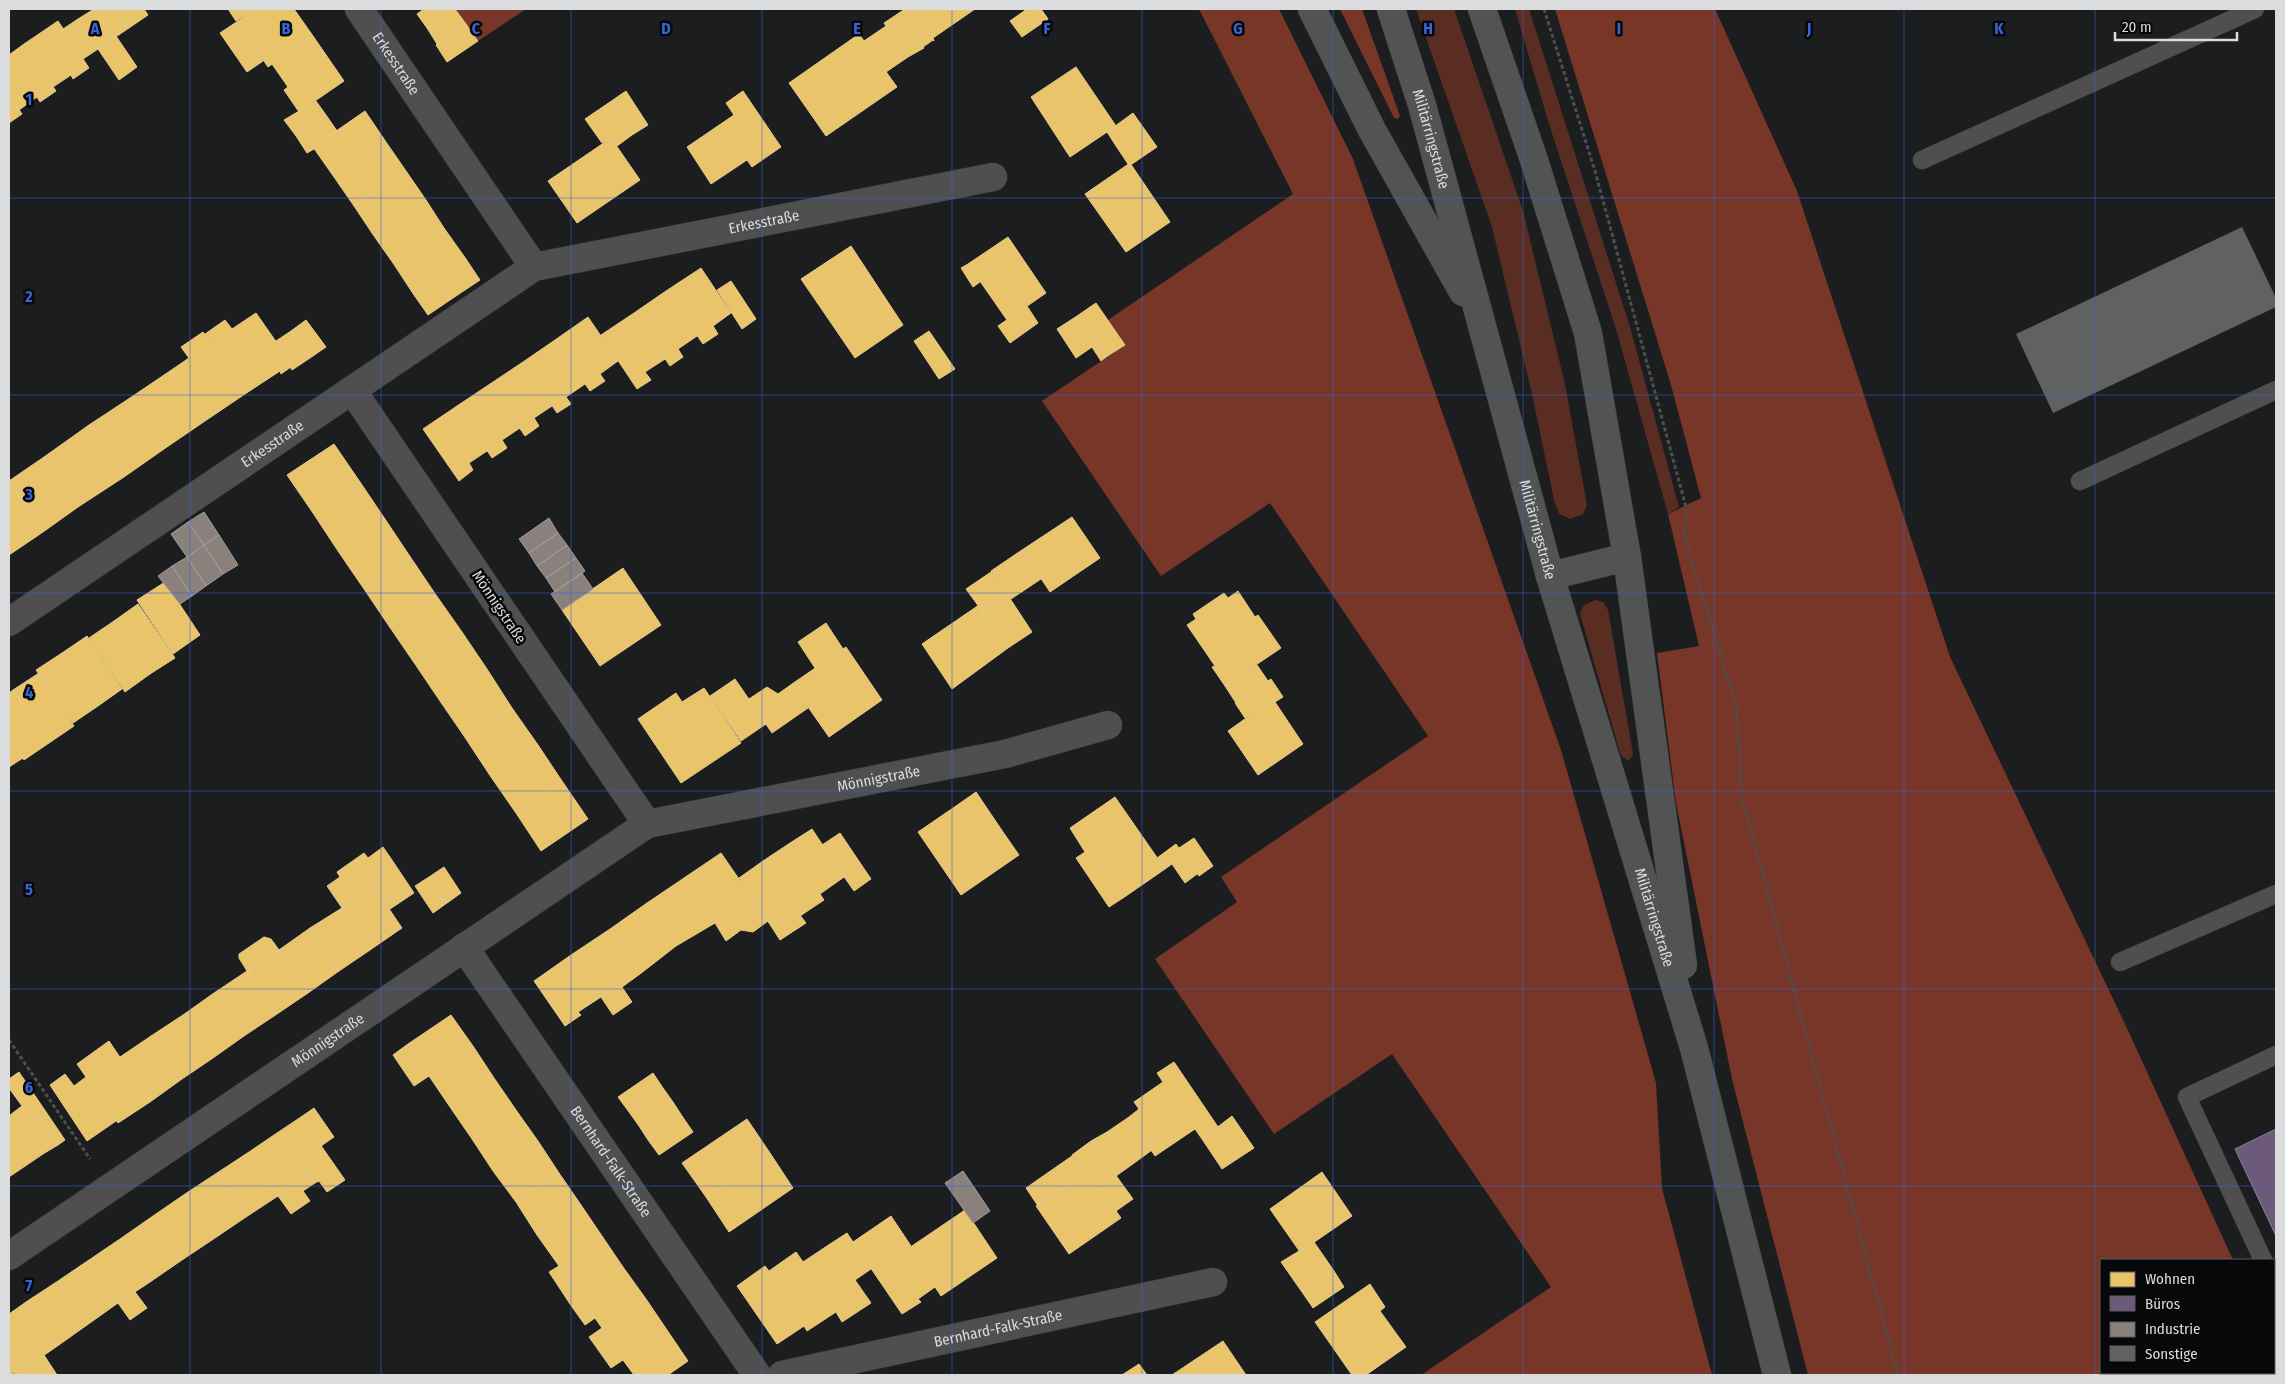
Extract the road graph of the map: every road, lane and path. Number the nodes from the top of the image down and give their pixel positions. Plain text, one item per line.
1 (359, 9) edge
2 (1312, 9) edge
3 (1391, 9) edge
4 (1482, 9) edge
5 (1544, 9) edge
6 (2255, 9) edge
7 (1922, 160) dead end
8 (994, 177) dead end
9 (534, 267) junction
10 (1484, 329) junction
11 (352, 390) junction
12 (2276, 390) edge
13 (2080, 481) dead end
14 (1627, 557) junction
15 (1550, 576) junction
16 (9, 622) edge
17 (1108, 725) dead end
18 (646, 824) junction
19 (2276, 894) edge
20 (464, 947) junction
21 (2120, 962) dead end
22 (9, 1040) edge
23 (1694, 1048) junction
24 (2276, 1055) edge
25 (109, 1188) junction
26 (9, 1256) edge
27 (2263, 1259) edge
28 (1213, 1282) dead end
29 (757, 1375) edge
30 (782, 1375) edge
31 (1777, 1375) edge
32 (1898, 1375) edge

1 - 9 street, Erkesstraße
2 - 10 main road
3 - 10 main road, Militärringstraße
4 - 14 main road, Militärringstraße
5 - 32 path
6 - 7 lane
8 - 9 street, Erkesstraße
9 - 11 street, Erkesstraße
10 - 15 main road, Militärringstraße
11 - 16 street, Erkesstraße
11 - 18 street, Mönnigstraße
12 - 13 lane
14 - 15 main road
14 - 23 main road, Militärringstraße
15 - 23 main road, Militärringstraße
17 - 18 street, Mönnigstraße
18 - 20 street, Mönnigstraße
19 - 21 lane
20 - 25 street, Mönnigstraße
20 - 29 street, Bernhard-Falk-Straße
22 - 25 path
23 - 31 main road, Militärringstraße
24 - 27 lane
25 - 26 street, Mönnigstraße
28 - 30 street, Bernhard-Falk-Straße

